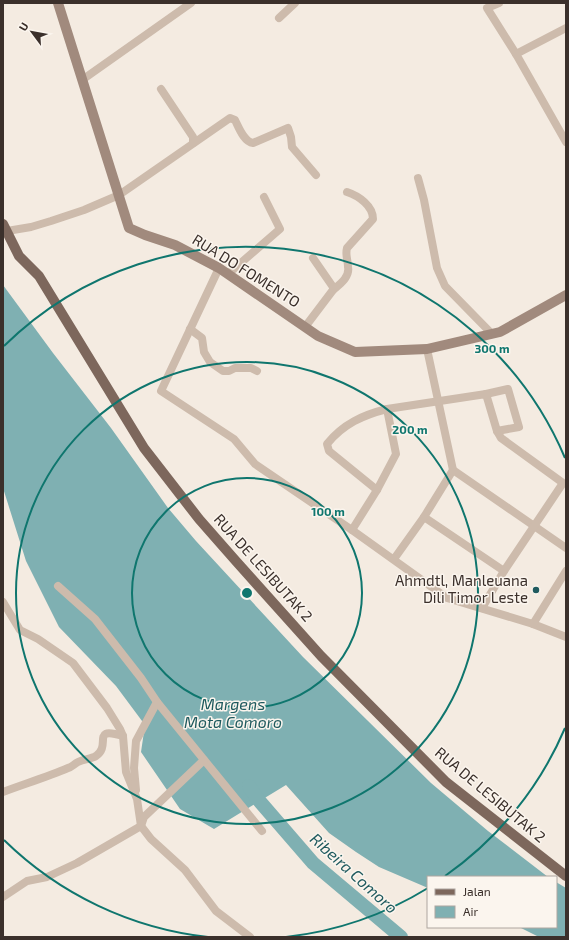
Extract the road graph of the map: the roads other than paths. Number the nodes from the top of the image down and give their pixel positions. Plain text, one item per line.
1 (58, 3) edge
2 (191, 3) edge
3 (295, 3) edge
4 (499, 3) edge
5 (279, 18) dead end
6 (565, 30) edge
7 (516, 54) junction
8 (82, 80) junction
9 (161, 89) dead end
10 (566, 142) edge
11 (193, 143) junction
12 (316, 175) dead end
13 (418, 178) dead end
14 (347, 192) dead end
15 (119, 195) junction
16 (264, 197) dead end
17 (5, 227) edge
18 (313, 258) dead end
19 (223, 271) junction
20 (333, 290) junction
21 (566, 295) edge
22 (306, 326) junction
23 (190, 329) junction
24 (492, 334) junction
25 (427, 349) junction
26 (257, 371) dead end
27 (486, 394) junction
28 (438, 402) junction
29 (387, 410) junction
30 (497, 431) junction
31 (453, 470) junction
32 (565, 481) edge
33 (377, 490) junction
34 (424, 517) junction
35 (534, 526) junction
36 (352, 530) junction
37 (566, 548) edge
38 (394, 560) junction
39 (504, 571) junction
40 (566, 571) edge
41 (58, 586) dead end
42 (3, 602) edge
43 (482, 608) junction
44 (533, 624) junction
45 (566, 638) edge
46 (157, 702) junction
47 (123, 736) junction
48 (204, 760) junction
49 (3, 792) edge
50 (137, 799) junction
51 (141, 826) junction
52 (262, 831) dead end
53 (566, 876) edge
54 (3, 897) edge
55 (250, 937) edge

1 - 8 street, RUA DO FOMENTO
2 - 8 street
3 - 5 street
4 - 7 street
6 - 7 street
7 - 10 street
8 - 15 street, RUA DO FOMENTO
9 - 11 street
11 - 12 street
11 - 15 street
13 - 24 street
14 - 20 street
15 - 17 street
15 - 19 street, RUA DO FOMENTO
16 - 19 street
17 - 53 main road, RUA DE LESIBUTAK 2
18 - 20 street
19 - 22 street, RUA DO FOMENTO
19 - 23 street
20 - 22 street
21 - 24 street, RUA DO FOMENTO
22 - 25 street, RUA DO FOMENTO
23 - 26 street
23 - 36 street
24 - 25 street, RUA DO FOMENTO
25 - 28 street
27 - 28 street
27 - 30 street
27 - 30 street
28 - 29 street
28 - 31 street
29 - 33 street
29 - 33 street
30 - 32 street
31 - 34 street
31 - 35 street
32 - 35 street
33 - 36 street
34 - 38 street
34 - 39 street
35 - 37 street
35 - 39 street
36 - 38 street
38 - 43 street
39 - 43 street
40 - 44 street
41 - 46 street
42 - 47 street
43 - 44 street
44 - 45 street
46 - 48 street
46 - 50 street
47 - 49 street
47 - 50 street
48 - 51 street
48 - 52 street
50 - 51 street
51 - 54 street
51 - 55 street

